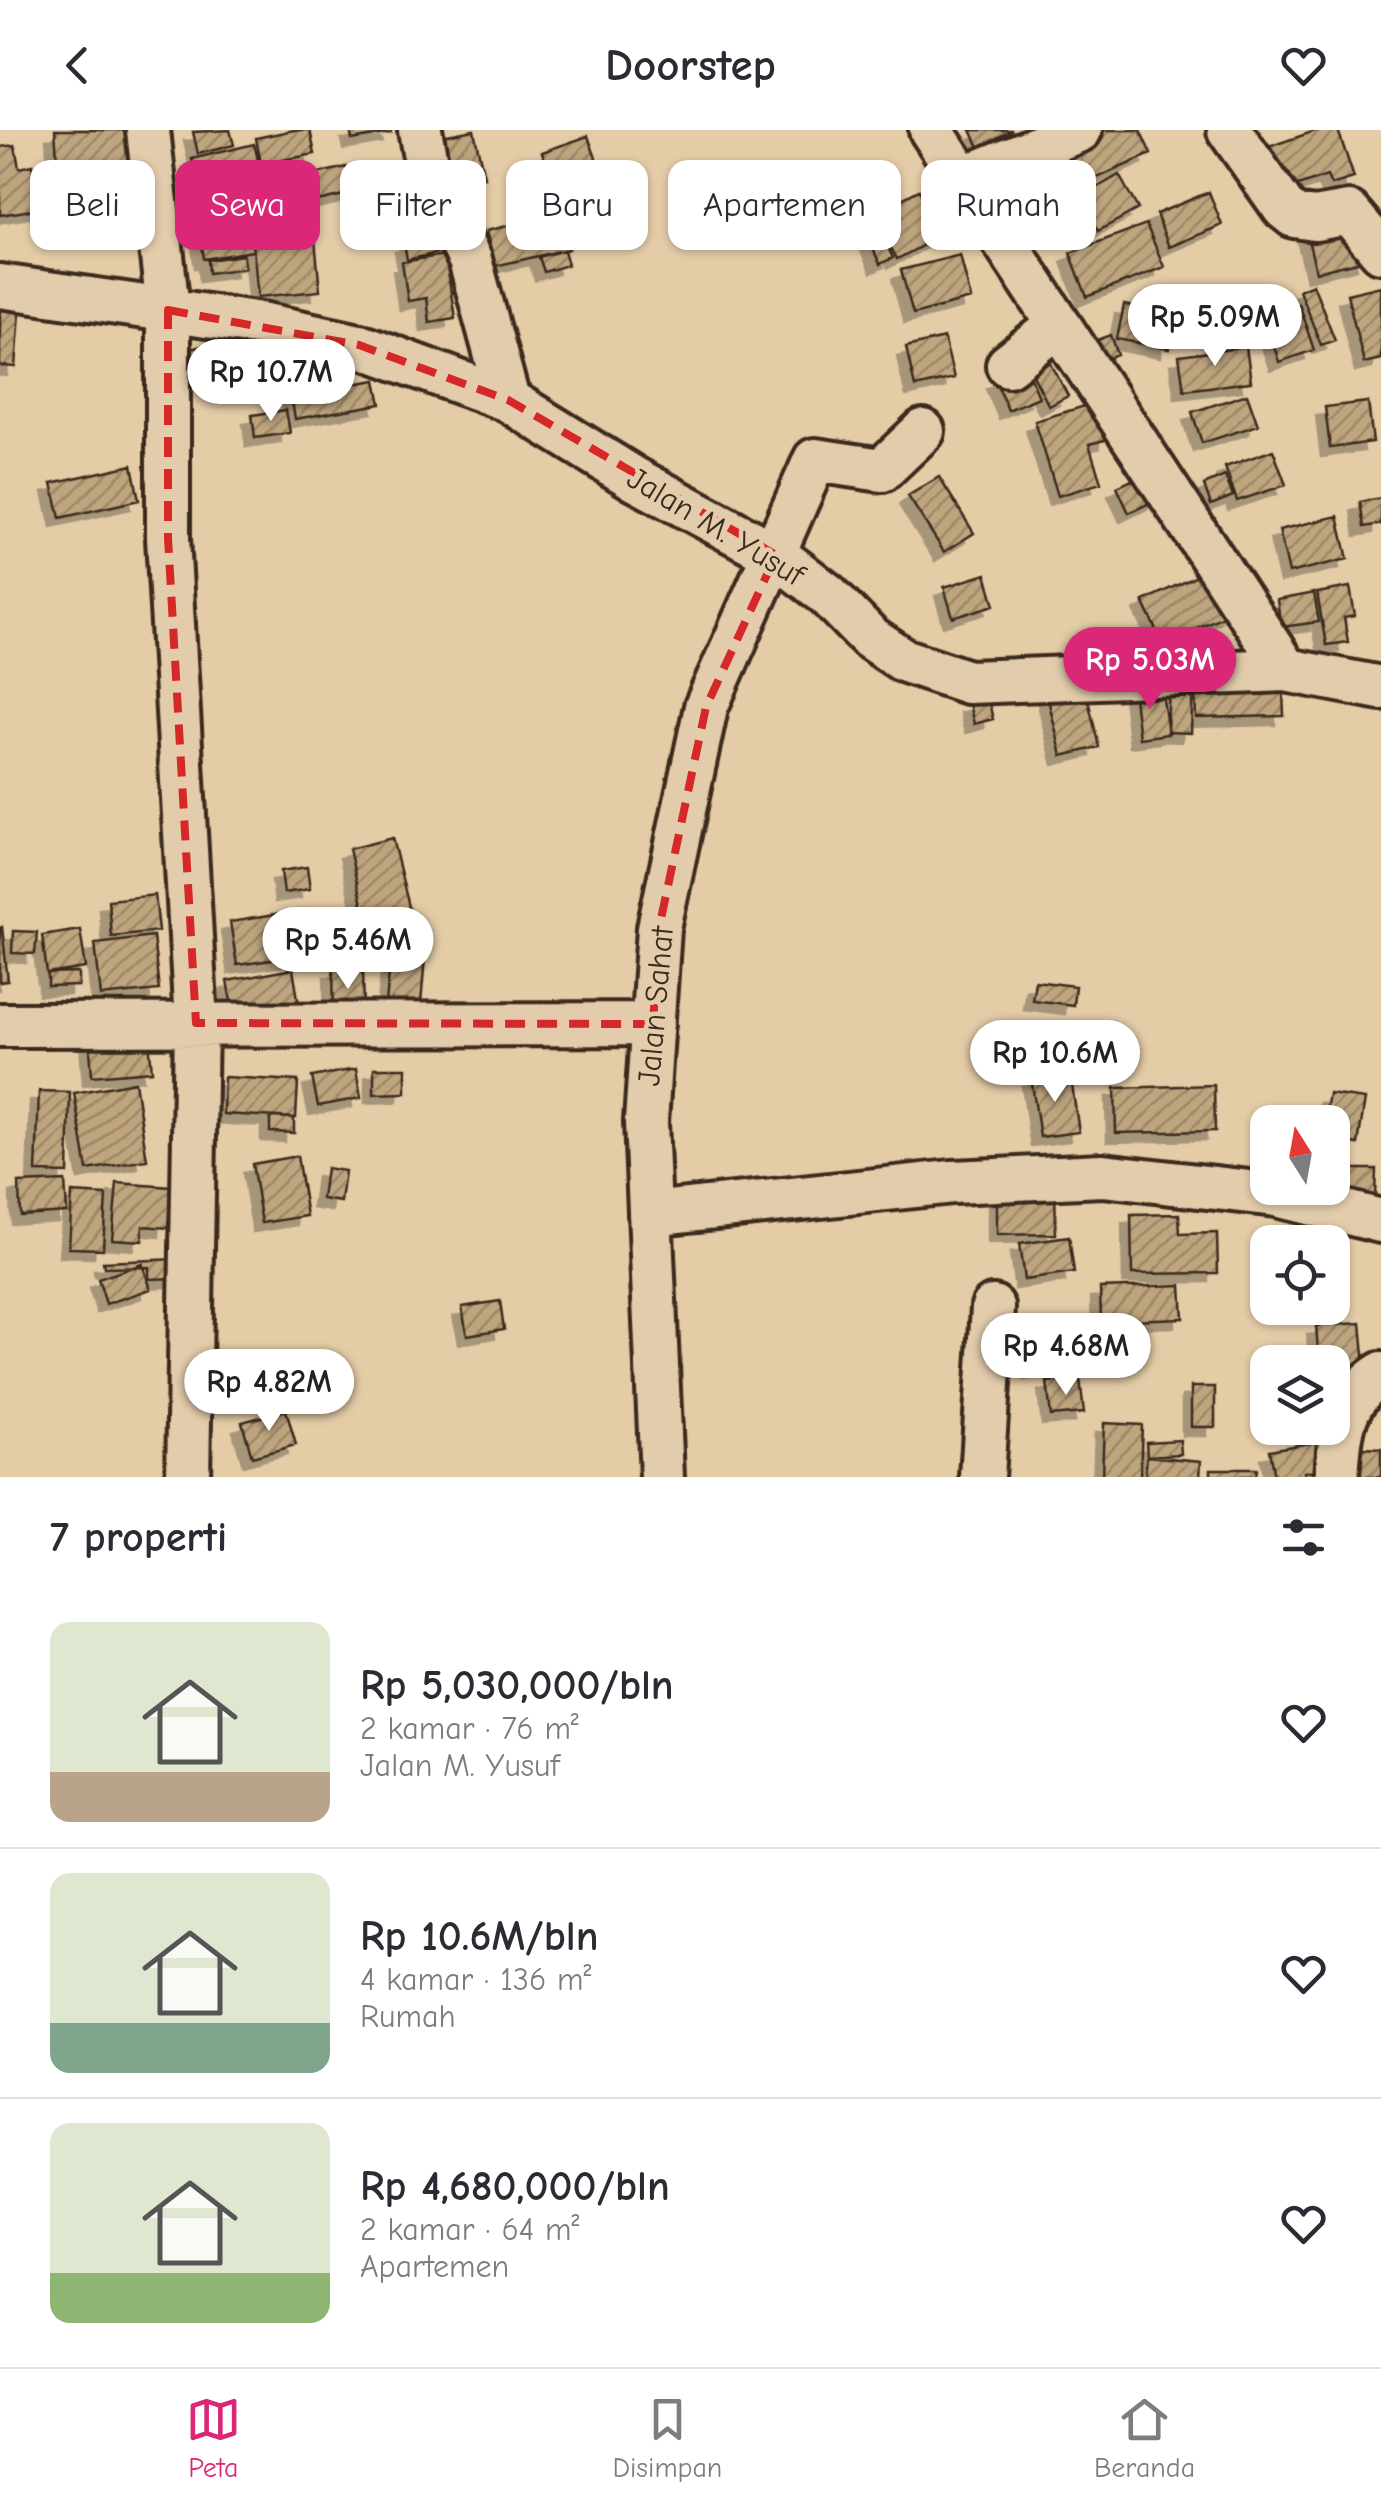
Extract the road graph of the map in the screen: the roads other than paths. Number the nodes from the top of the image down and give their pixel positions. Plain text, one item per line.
1 (148, 130) edge
2 (420, 130) edge
3 (932, 130) edge
4 (1080, 130) edge
5 (1229, 130) edge
6 (952, 160) edge
7 (1008, 160) edge
8 (1010, 250) edge
9 (1381, 251) edge
10 (0, 286) edge
11 (168, 310) junction
12 (1058, 326) junction
13 (1008, 365) dead end
14 (508, 400) junction
15 (923, 431) dead end
16 (776, 554) junction
17 (1286, 670) junction
18 (1381, 688) edge
19 (196, 1023) junction
20 (653, 1024) junction
21 (0, 1025) edge
22 (650, 1214) junction
23 (1381, 1221) edge
24 (993, 1307) dead end
25 (1381, 1374) edge
26 (188, 1477) edge
27 (662, 1477) edge
28 (982, 1477) edge
29 (1337, 1477) edge

1 - 11 street
2 - 14 street
3 - 6 street
4 - 7 street
5 - 9 street
8 - 12 street
10 - 11 street, Jalan M. Yusuf
11 - 14 street, Jalan M. Yusuf
11 - 19 street
12 - 13 street
12 - 17 street
14 - 16 street, Jalan M. Yusuf
15 - 16 street, Jalan Sahat
16 - 17 street, Jalan M. Yusuf
16 - 20 street, Jalan Sahat
17 - 18 street, Jalan M. Yusuf
19 - 20 street
19 - 21 street
19 - 26 street
20 - 22 street, Jalan Sahat
22 - 23 street
22 - 27 street, Jalan Sahat
24 - 28 street
25 - 29 street

